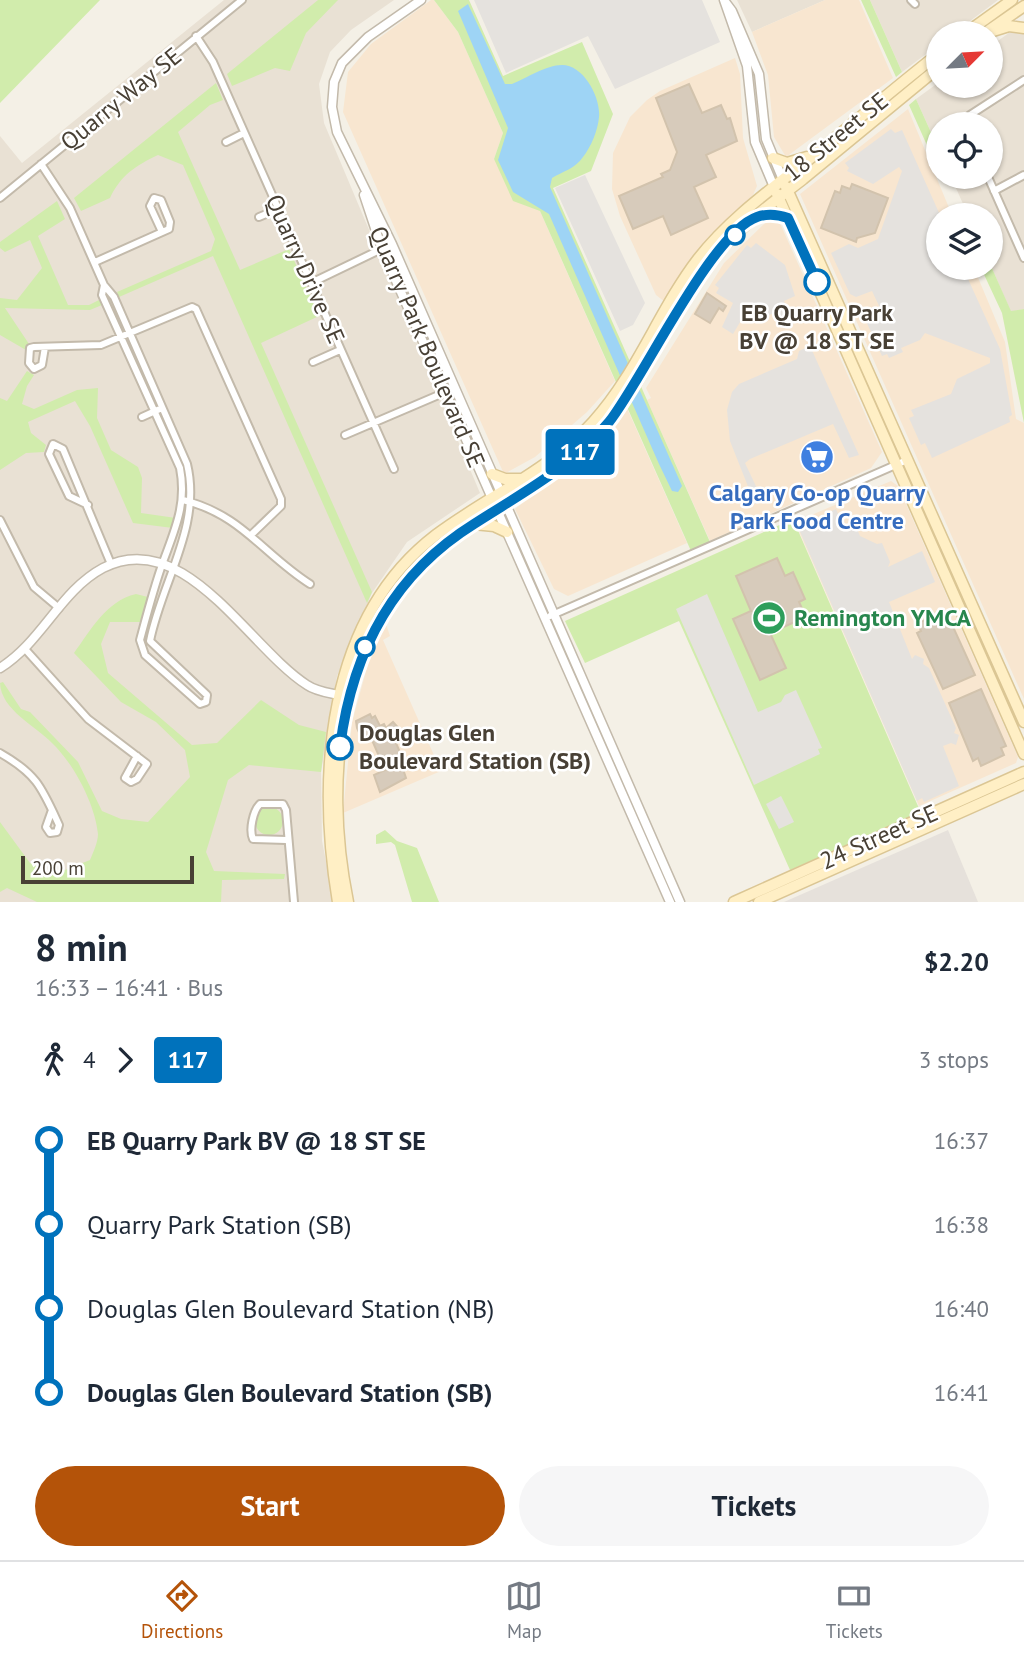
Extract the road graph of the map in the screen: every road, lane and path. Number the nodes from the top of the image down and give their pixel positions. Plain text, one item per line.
1 (242, 0) edge
2 (421, 0) edge
3 (1012, 0) edge
4 (724, 1) edge
5 (1022, 8) edge
6 (983, 21) edge
7 (1003, 21) edge
8 (1024, 27) edge
9 (1003, 28) edge
10 (196, 36) junction
11 (926, 64) edge
12 (926, 78) edge
13 (1024, 80) edge
14 (975, 112) edge
15 (244, 133) junction
16 (226, 142) dead end
17 (817, 153) junction
18 (773, 158) junction
19 (41, 164) junction
20 (1024, 175) edge
21 (360, 183) junction
22 (779, 183) junction
23 (995, 191) joint
24 (783, 194) junction
25 (0, 198) edge
26 (278, 209) junction
27 (259, 217) dead end
28 (754, 217) junction
29 (788, 218) junction
30 (162, 232) junction
31 (392, 244) junction
32 (382, 249) junction
33 (1024, 258) edge
34 (95, 262) junction
35 (311, 283) junction
36 (104, 285) junction
37 (129, 334) junction
38 (120, 338) junction
39 (45, 347) dead end
40 (340, 349) junction
41 (313, 362) dead end
42 (451, 390) junction
43 (162, 408) junction
44 (153, 412) junction
45 (142, 416) dead end
46 (373, 423) junction
47 (345, 435) dead end
48 (902, 462) junction
49 (394, 468) dead end
50 (492, 474) junction
51 (525, 478) junction
52 (496, 496) junction
53 (183, 500) junction
54 (192, 502) junction
55 (88, 505) junction
56 (501, 507) junction
57 (0, 520) edge
58 (473, 524) junction
59 (506, 532) junction
60 (252, 534) junction
61 (163, 561) junction
62 (111, 564) junction
63 (173, 565) junction
64 (310, 584) dead end
65 (59, 608) junction
66 (549, 617) junction
67 (140, 640) junction
68 (150, 641) junction
69 (25, 649) junction
70 (0, 668) edge
71 (180, 670) junction
72 (173, 679) junction
73 (344, 696) junction
74 (1024, 722) edge
75 (603, 741) junction
76 (0, 753) edge
77 (1024, 754) edge
78 (137, 756) dead end
79 (1024, 772) edge
80 (1024, 784) edge
81 (52, 810) dead end
82 (286, 840) junction
83 (294, 902) edge
84 (338, 902) edge
85 (348, 902) edge
86 (670, 902) edge
87 (680, 902) edge
88 (734, 902) edge
89 (759, 902) edge

1 - 10 street, Quarry Way SE
2 - 21 street, Quarry Park Boulevard SE
3 - 5 street
3 - 6 main road
4 - 18 street
4 - 22 street
5 - 7 main road
5 - 8 street
8 - 9 main road
10 - 15 street, Quarry Drive SE
10 - 19 street, Quarry Way SE
11 - 17 main road, 18 Street SE
12 - 24 main road, 18 Street SE
13 - 14 street
15 - 16 street
15 - 26 street, Quarry Drive SE
17 - 18 main road
17 - 22 main road, 18 Street SE
18 - 22 street
19 - 25 street, Quarry Way SE
19 - 34 street
20 - 23 street
21 - 31 street, Quarry Park Boulevard SE
21 - 32 street, Quarry Park Boulevard SE
22 - 24 main road
22 - 51 main road, 18 Street SE
23 - 33 street
24 - 28 main road, 18 Street SE
24 - 29 main road
24 - 48 main road
26 - 27 street
26 - 35 street, Quarry Drive SE
28 - 29 main road
28 - 56 main road, 18 Street SE
29 - 48 main road
30 - 30 street
30 - 34 street
31 - 32 street
31 - 42 street, Quarry Park Boulevard SE
32 - 35 street
32 - 42 street, Quarry Park Boulevard SE
34 - 36 street
35 - 40 street, Quarry Drive SE
36 - 37 street
36 - 38 street
37 - 38 street
37 - 43 street
37 - 60 street
38 - 39 street
38 - 44 street
40 - 41 street
40 - 46 street, Quarry Drive SE
42 - 46 street
42 - 50 street, Quarry Park Boulevard SE
42 - 52 street, Quarry Park Boulevard SE
43 - 44 street
43 - 54 street
44 - 45 street
44 - 53 street
46 - 47 street
46 - 49 street, Quarry Drive SE
48 - 66 street
48 - 74 main road
48 - 77 main road
50 - 51 main road
50 - 52 street, Quarry Park Boulevard SE
51 - 52 main road, 18 Street SE
52 - 56 street, Quarry Park Boulevard SE
52 - 73 main road, 18 Street SE
53 - 54 street
53 - 61 street
54 - 60 street
54 - 63 street
55 - 55 street
55 - 62 street
56 - 58 main road, 18 Street SE
56 - 59 street
56 - 66 street
57 - 65 street
58 - 59 main road
58 - 73 main road, 18 Street SE
59 - 66 street
60 - 64 street
61 - 62 street
61 - 63 street
61 - 67 street
62 - 65 street
63 - 68 street
63 - 73 street
65 - 69 street
66 - 75 street
67 - 68 street
67 - 72 street
68 - 71 street
69 - 70 street
69 - 78 street
71 - 72 street
71 - 72 street
73 - 84 main road, 18 Street SE
73 - 85 main road, 18 Street SE
75 - 86 street
75 - 87 street
76 - 81 street
79 - 88 main road, 24 Street SE
80 - 89 main road, 24 Street SE
82 - 82 street
82 - 83 street

